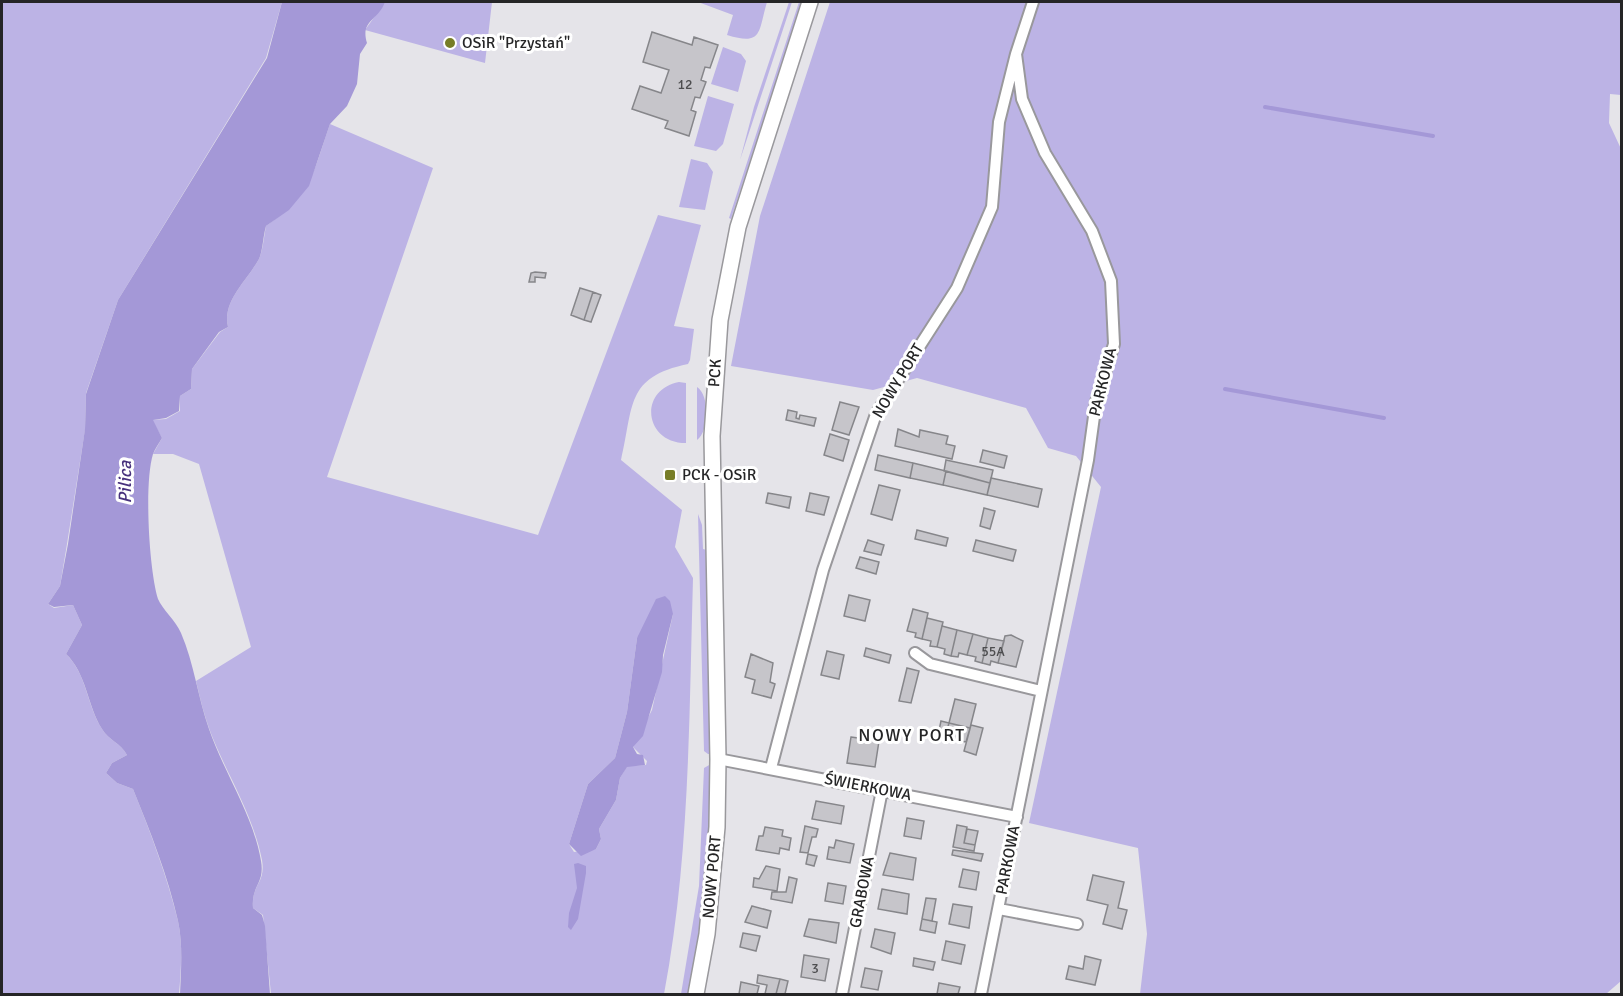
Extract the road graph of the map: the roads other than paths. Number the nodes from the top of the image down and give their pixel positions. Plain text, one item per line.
1 (810, 2) edge
2 (1033, 2) edge
3 (1016, 54) junction
4 (915, 653) dead end
5 (1041, 691) junction
6 (718, 759) junction
7 (771, 768) junction
8 (882, 790) junction
9 (1017, 817) junction
10 (999, 909) junction
11 (1077, 924) dead end
12 (696, 994) edge
13 (842, 994) edge
14 (981, 994) edge

1 - 6 street, PCK
2 - 3 street, NOWY PORT
3 - 5 street, PARKOWA
3 - 7 street, NOWY PORT
4 - 5 street
5 - 9 street, PARKOWA
6 - 7 street, ŚWIERKOWA
6 - 12 street, NOWY PORT
7 - 8 street, ŚWIERKOWA
8 - 9 street, ŚWIERKOWA
8 - 13 street, GRABOWA
9 - 10 street, PARKOWA
10 - 11 street
10 - 14 street, PARKOWA

